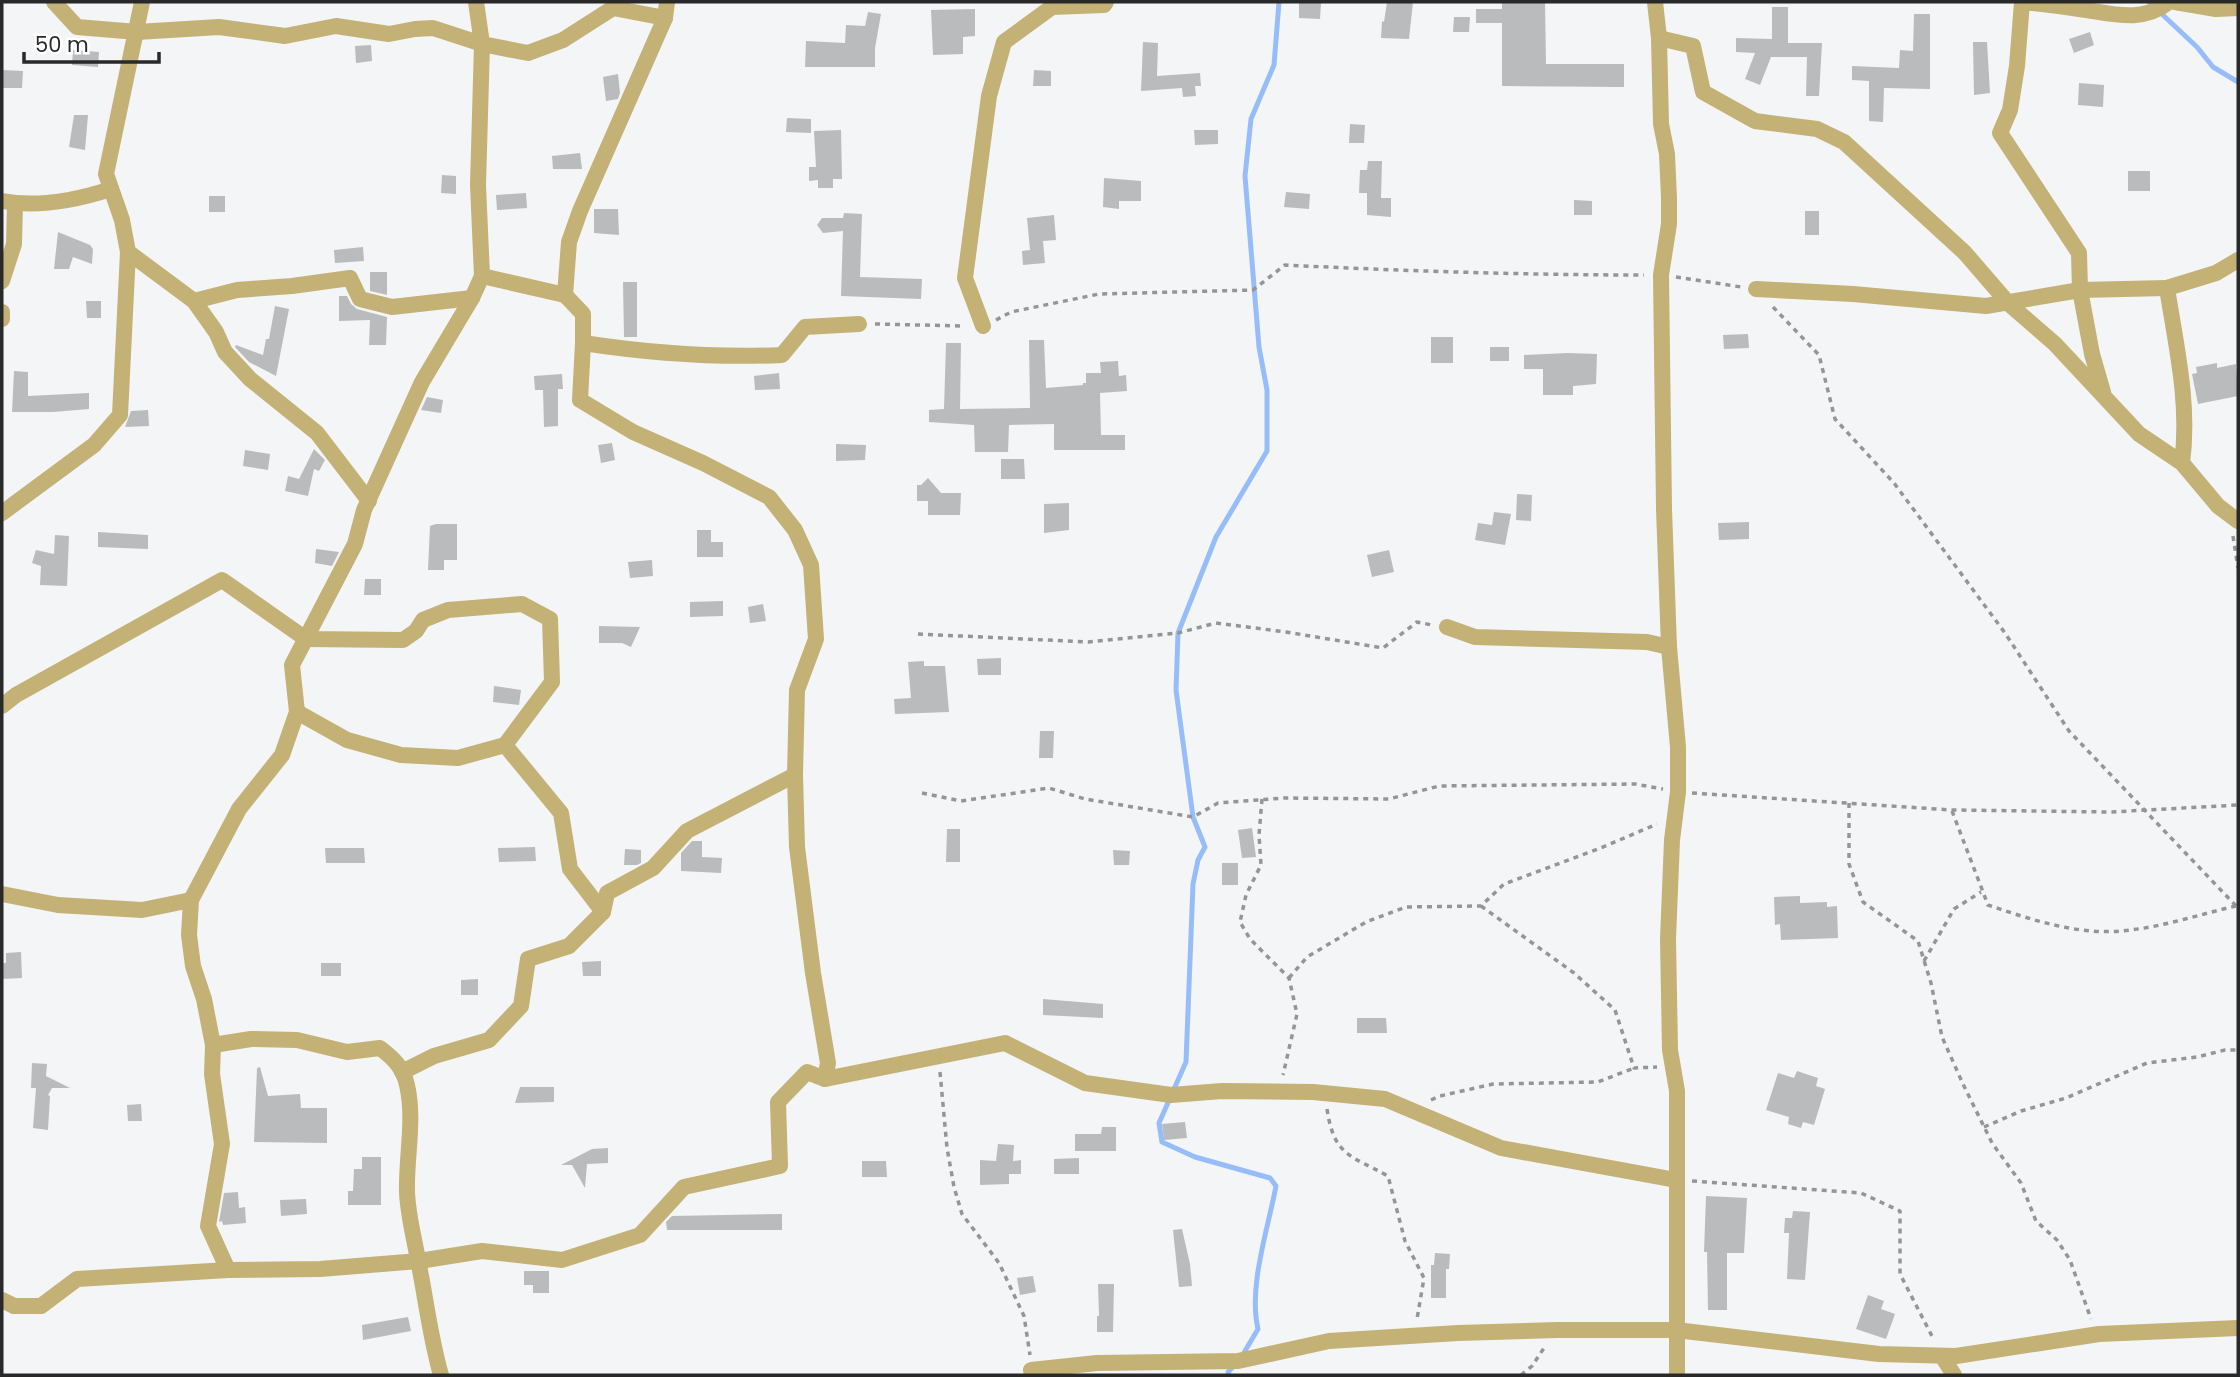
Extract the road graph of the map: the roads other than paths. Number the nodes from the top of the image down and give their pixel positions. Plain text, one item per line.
1 (54, 2) edge
2 (142, 2) edge
3 (476, 2) edge
4 (1105, 2) edge
5 (1655, 2) edge
6 (2023, 2) edge
7 (2169, 2) edge
8 (2175, 2) edge
9 (2238, 8) edge
10 (666, 10) edge
11 (137, 32) junction
12 (1659, 38) junction
13 (482, 44) junction
14 (111, 189) junction
15 (8, 202) edge
16 (128, 252) junction
17 (2238, 260) edge
18 (482, 276) junction
19 (2, 281) edge
20 (2167, 288) junction
21 (1756, 289) road end
22 (2080, 290) junction
23 (565, 295) junction
24 (472, 298) junction
25 (194, 301) junction
26 (2009, 304) junction
27 (2, 312) edge
28 (2, 319) edge
29 (859, 324) road end
30 (984, 326) road end
31 (583, 343) junction
32 (2104, 396) junction
33 (2182, 463) junction
34 (369, 500) junction
35 (2, 513) edge
36 (2238, 521) edge
37 (1447, 627) road end
38 (306, 639) junction
39 (1669, 648) junction
40 (2, 706) edge
41 (297, 712) junction
42 (505, 745) junction
43 (795, 775) junction
44 (2, 894) edge
45 (191, 900) junction
46 (603, 912) junction
47 (213, 1045) junction
48 (402, 1072) junction
49 (825, 1079) junction
50 (1676, 1180) junction
51 (419, 1261) junction
52 (228, 1270) junction
53 (2, 1300) edge
54 (2238, 1328) edge
55 (1676, 1330) junction
56 (1941, 1356) junction
57 (1102, 1369) edge
58 (1034, 1373) edge
59 (441, 1375) edge
60 (1677, 1375) edge
61 (1954, 1375) edge

1 - 11 street
2 - 11 street
3 - 13 street
4 - 30 street
5 - 12 street
6 - 7 street
6 - 22 street
8 - 9 street
10 - 13 street
10 - 23 street
11 - 13 street
11 - 14 street
12 - 26 street
12 - 39 street
13 - 18 street
14 - 15 street
14 - 16 street
15 - 19 street
16 - 25 street
16 - 35 street
17 - 20 street
18 - 23 street
18 - 24 street
20 - 22 street
20 - 33 street
21 - 26 street
22 - 26 street
22 - 32 street
23 - 31 street
24 - 25 street
24 - 34 street
25 - 34 street
26 - 32 street
27 - 28 street
29 - 31 street
31 - 43 street
32 - 33 street
33 - 36 street
34 - 38 street
37 - 39 street
38 - 40 street
38 - 41 street
38 - 42 street
39 - 50 street
41 - 42 street
41 - 45 street
42 - 46 street
43 - 46 street
43 - 49 street
44 - 45 street
45 - 47 street
46 - 48 street
47 - 48 street
47 - 52 street
48 - 51 street
49 - 50 street
49 - 51 street
50 - 55 street
51 - 52 street
51 - 59 street
52 - 53 street
54 - 56 street
55 - 56 street
55 - 57 street
55 - 60 street
56 - 61 street
57 - 58 street

